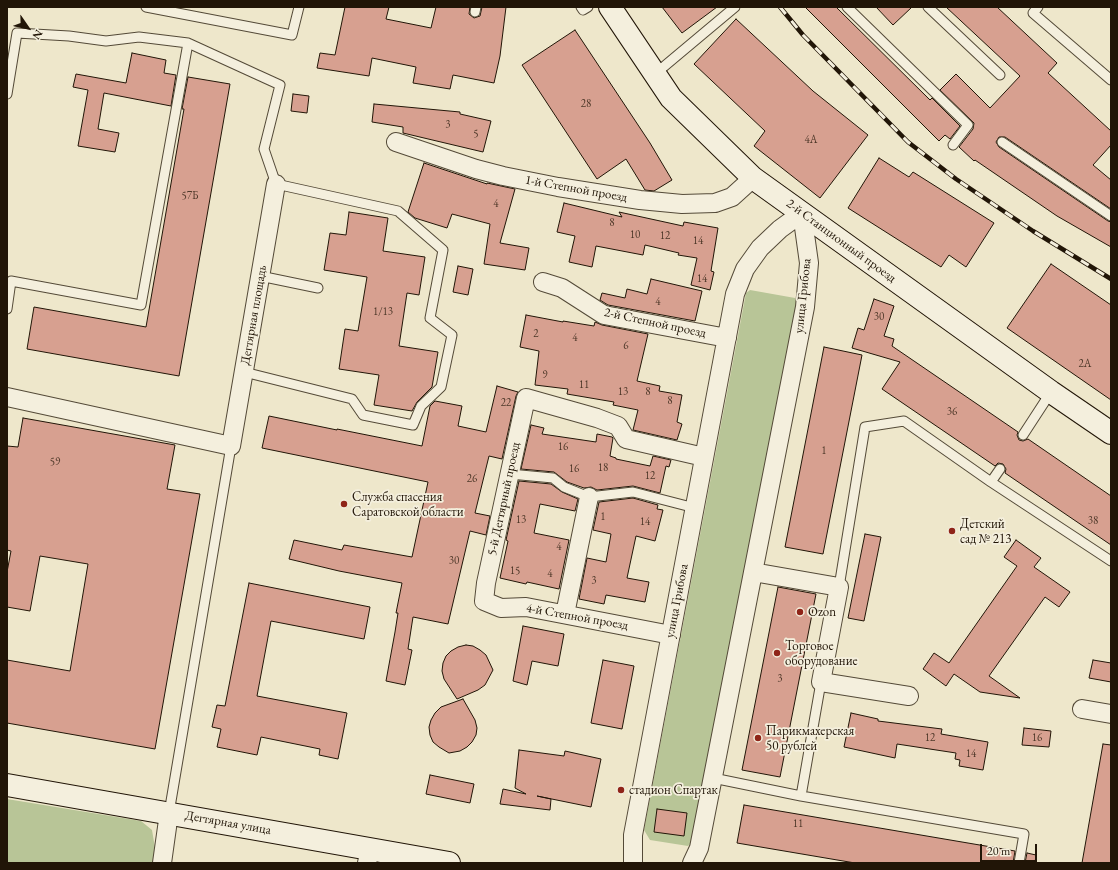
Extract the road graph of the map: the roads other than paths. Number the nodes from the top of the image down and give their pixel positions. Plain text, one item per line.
1 (146, 7) edge
2 (299, 7) edge
3 (581, 7) edge
4 (588, 7) edge
5 (610, 7) edge
6 (735, 7) edge
7 (847, 7) edge
8 (928, 7) edge
9 (1038, 7) edge
10 (188, 43) junction
11 (655, 74) junction
12 (1000, 75) dead end
13 (1111, 80) edge
14 (7, 94) edge
15 (396, 142) dead end
16 (1002, 142) dead end
17 (953, 145) dead end
18 (753, 178) junction
19 (276, 184) junction
20 (802, 213) junction
21 (1111, 216) edge
22 (260, 276) junction
23 (543, 282) dead end
24 (318, 288) dead end
25 (7, 309) edge
26 (727, 338) junction
27 (244, 372) junction
28 (1051, 392) junction
29 (7, 397) edge
30 (1111, 433) edge
31 (1023, 435) dead end
32 (231, 446) junction
33 (704, 457) junction
34 (1000, 469) dead end
35 (510, 474) junction
36 (991, 482) junction
37 (589, 497) junction
38 (695, 508) junction
39 (1111, 561) edge
40 (753, 572) junction
41 (839, 587) junction
42 (484, 601) joint
43 (565, 614) junction
44 (671, 635) junction
45 (821, 682) junction
46 (909, 696) dead end
47 (1082, 709) dead end
48 (1111, 714) edge
49 (713, 778) junction
50 (7, 785) edge
51 (801, 796) junction
52 (169, 813) junction
53 (369, 856) edge
54 (162, 863) edge
55 (449, 863) edge
56 (633, 863) edge
57 (692, 863) edge
58 (1020, 863) edge

1 - 2 lane
3 - 4 lane
5 - 11 main road, 2-й Станционный проезд
6 - 11 lane
7 - 17 lane
8 - 12 lane
9 - 13 lane
10 - 14 lane
10 - 19 lane
10 - 25 lane
11 - 18 main road, 2-й Станционный проезд
15 - 18 street, 1-й Степной проезд
16 - 21 lane
18 - 20 main road, 2-й Станционный проезд
19 - 22 street, Дегтярная площадь
19 - 27 lane
20 - 26 street, улица Грибова
20 - 28 main road, 2-й Станционный проезд
20 - 40 street, улица Грибова
22 - 24 lane
22 - 27 street, Дегтярная площадь
23 - 26 street, 2-й Степной проезд
26 - 33 street, улица Грибова
27 - 32 street, Дегтярная площадь
28 - 30 main road, 2-й Станционный проезд
28 - 31 lane
29 - 32 street
32 - 52 lane
33 - 35 street, 5-й Дегтярный проезд
33 - 38 street, улица Грибова
34 - 36 lane
35 - 37 lane
35 - 42 street, 5-й Дегтярный проезд
36 - 39 lane
36 - 41 lane
37 - 38 lane
37 - 43 street
38 - 44 street, улица Грибова
40 - 41 street
40 - 49 street, улица Грибова
41 - 45 street
42 - 43 street, 4-й Степной проезд
43 - 44 street, 4-й Степной проезд
44 - 56 street, улица Грибова
45 - 46 street
45 - 51 lane
47 - 48 street
49 - 51 lane
49 - 57 street, улица Грибова
50 - 52 main road, Дегтярная улица
51 - 58 lane
52 - 53 main road, Дегтярная улица
52 - 54 street
53 - 55 main road, Дегтярная улица

